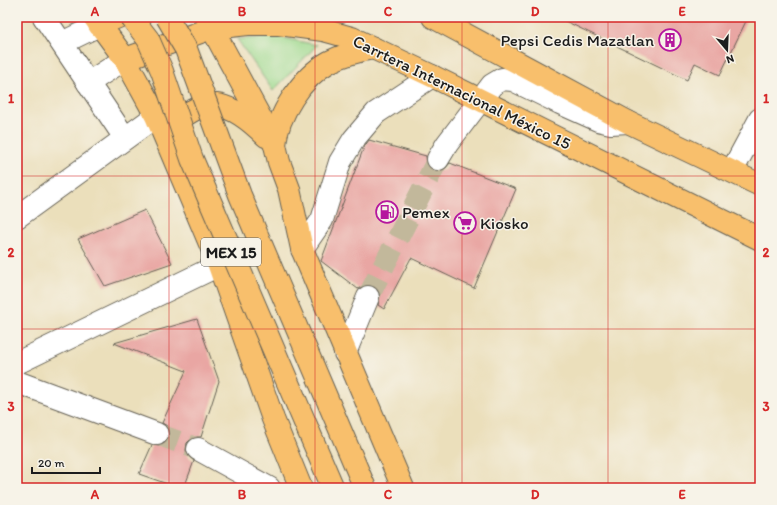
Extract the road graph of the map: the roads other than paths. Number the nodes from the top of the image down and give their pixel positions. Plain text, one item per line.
1 (44, 17) edge
2 (131, 17) edge
3 (167, 17) edge
4 (433, 17) edge
5 (104, 20) edge
6 (209, 22) edge
7 (62, 44) junction
8 (373, 48) junction
9 (125, 59) junction
10 (432, 76) junction
11 (88, 83) junction
12 (482, 100) junction
13 (156, 116) junction
14 (760, 119) edge
15 (628, 122) junction
16 (125, 138) junction
17 (275, 145) junction
18 (171, 152) junction
19 (438, 159) tunnel mouth
20 (750, 178) edge
21 (17, 217) edge
22 (760, 239) edge
23 (302, 249) junction
24 (219, 265) junction
25 (368, 297) tunnel mouth
26 (346, 353) junction
27 (17, 363) edge
28 (17, 382) edge
29 (157, 434) tunnel mouth
30 (198, 449) tunnel mouth
31 (269, 488) edge
32 (301, 488) edge
33 (333, 488) edge
34 (365, 488) edge
35 (403, 488) edge

1 - 7 lane
2 - 33 main road, MEX 15, bridge
3 - 34 main road, MEX 15, bridge
4 - 15 main road
5 - 7 lane
5 - 9 main road
6 - 8 main road, Carrtera Internacional México 15
6 - 9 main road, Carrtera Internacional México 15
6 - 17 main road
7 - 11 lane
8 - 10 main road, Carrtera Internacional México 15
8 - 17 main road
9 - 11 lane
9 - 13 main road
10 - 12 main road, Carrtera Internacional México 15
10 - 23 lane
11 - 16 lane
12 - 15 lane
12 - 19 lane
12 - 22 main road, Carrtera Internacional México 15
13 - 16 lane
13 - 18 main road
14 - 20 lane
15 - 20 main road
16 - 21 lane
17 - 18 main road
17 - 23 main road
18 - 24 main road
23 - 26 main road
24 - 27 lane
24 - 32 main road
25 - 26 lane
26 - 35 main road
28 - 29 lane
30 - 31 lane

